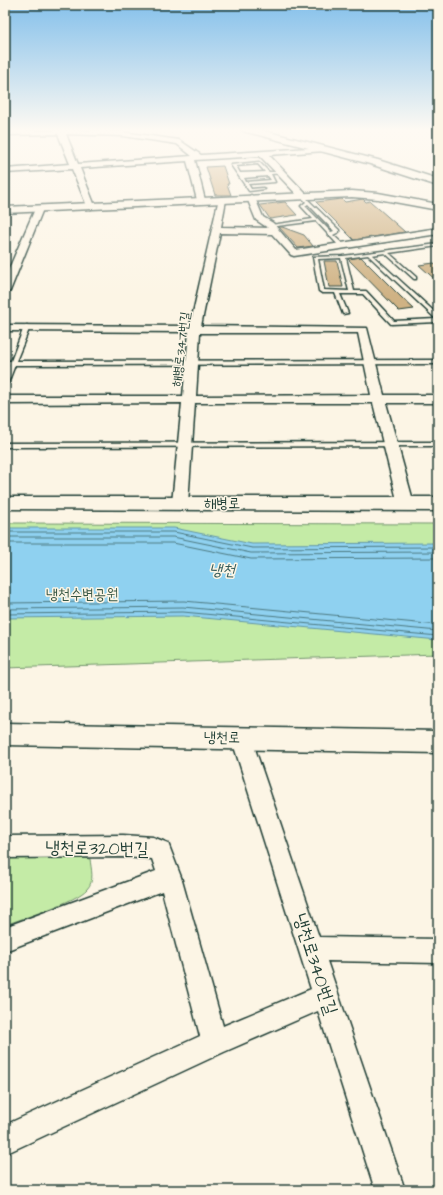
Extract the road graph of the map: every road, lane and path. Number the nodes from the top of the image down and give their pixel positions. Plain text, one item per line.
1 (83, 185) edge
2 (196, 185) edge
3 (246, 185) edge
4 (292, 185) edge
5 (263, 189) dead end
6 (251, 198) junction
7 (305, 199) junction
8 (200, 200) junction
9 (222, 200) junction
10 (91, 206) junction
11 (438, 207) edge
12 (39, 209) junction
13 (5, 210) edge
14 (317, 220) junction
15 (273, 228) junction
16 (216, 230) junction
17 (436, 233) edge
18 (331, 234) junction
19 (438, 244) edge
20 (342, 246) junction
21 (386, 252) junction
22 (369, 254) junction
23 (343, 257) junction
24 (414, 278) dead end
25 (5, 291) edge
26 (337, 292) junction
27 (352, 293) junction
28 (345, 313) dead end
29 (438, 319) edge
30 (26, 327) junction
31 (5, 328) edge
32 (195, 328) junction
33 (5, 362) edge
34 (12, 362) junction
35 (370, 362) junction
36 (438, 362) edge
37 (192, 363) junction
38 (5, 383) edge
39 (378, 399) junction
40 (438, 399) edge
41 (5, 400) edge
42 (189, 400) junction
43 (390, 444) junction
44 (438, 444) edge
45 (5, 445) edge
46 (185, 445) junction
47 (5, 503) edge
48 (180, 503) junction
49 (406, 504) junction
50 (438, 504) edge
51 (5, 734) edge
52 (242, 738) junction
53 (438, 742) edge
54 (5, 847) edge
55 (170, 877) junction
56 (5, 939) edge
57 (311, 949) junction
58 (438, 951) edge
59 (326, 995) junction
60 (215, 1043) junction
61 (5, 1140) edge
62 (390, 1190) edge

1 - 10 street
2 - 8 street
3 - 5 lane
4 - 7 street
6 - 7 main road
6 - 9 main road
6 - 15 street
7 - 11 main road
7 - 14 lane
7 - 18 lane
8 - 9 main road
8 - 10 main road
9 - 16 street, 해병로347번길
10 - 12 main road
12 - 13 main road
12 - 25 street
14 - 15 lane
14 - 18 lane
15 - 16 street
15 - 20 street
16 - 32 street, 해병로347번길
17 - 20 street
18 - 20 lane
19 - 21 lane
21 - 22 lane
21 - 24 lane
22 - 23 lane
22 - 29 lane
23 - 26 lane
23 - 27 lane
26 - 27 lane
26 - 28 lane
27 - 29 lane
30 - 31 street
30 - 32 street
30 - 34 lane
32 - 35 street
32 - 37 street, 해병로347번길
33 - 34 lane
34 - 37 lane
34 - 38 lane
35 - 36 lane
35 - 37 lane
35 - 39 street
37 - 42 street, 해병로347번길
39 - 40 street
39 - 42 street
39 - 43 street
41 - 42 street
42 - 46 street, 해병로347번길
43 - 44 lane
43 - 46 lane
43 - 49 street
45 - 46 lane
46 - 48 street, 해병로347번길
47 - 48 main road, 해병로
48 - 49 main road, 해병로
49 - 50 main road, 해병로
51 - 52 main road, 냉천로
52 - 53 main road, 냉천로
52 - 57 street, 냉천로340번길
54 - 55 street, 냉천로320번길
55 - 56 street
55 - 60 street
57 - 58 street
57 - 59 street, 냉천로340번길
59 - 60 street
59 - 62 street, 냉천로340번길
60 - 61 street

